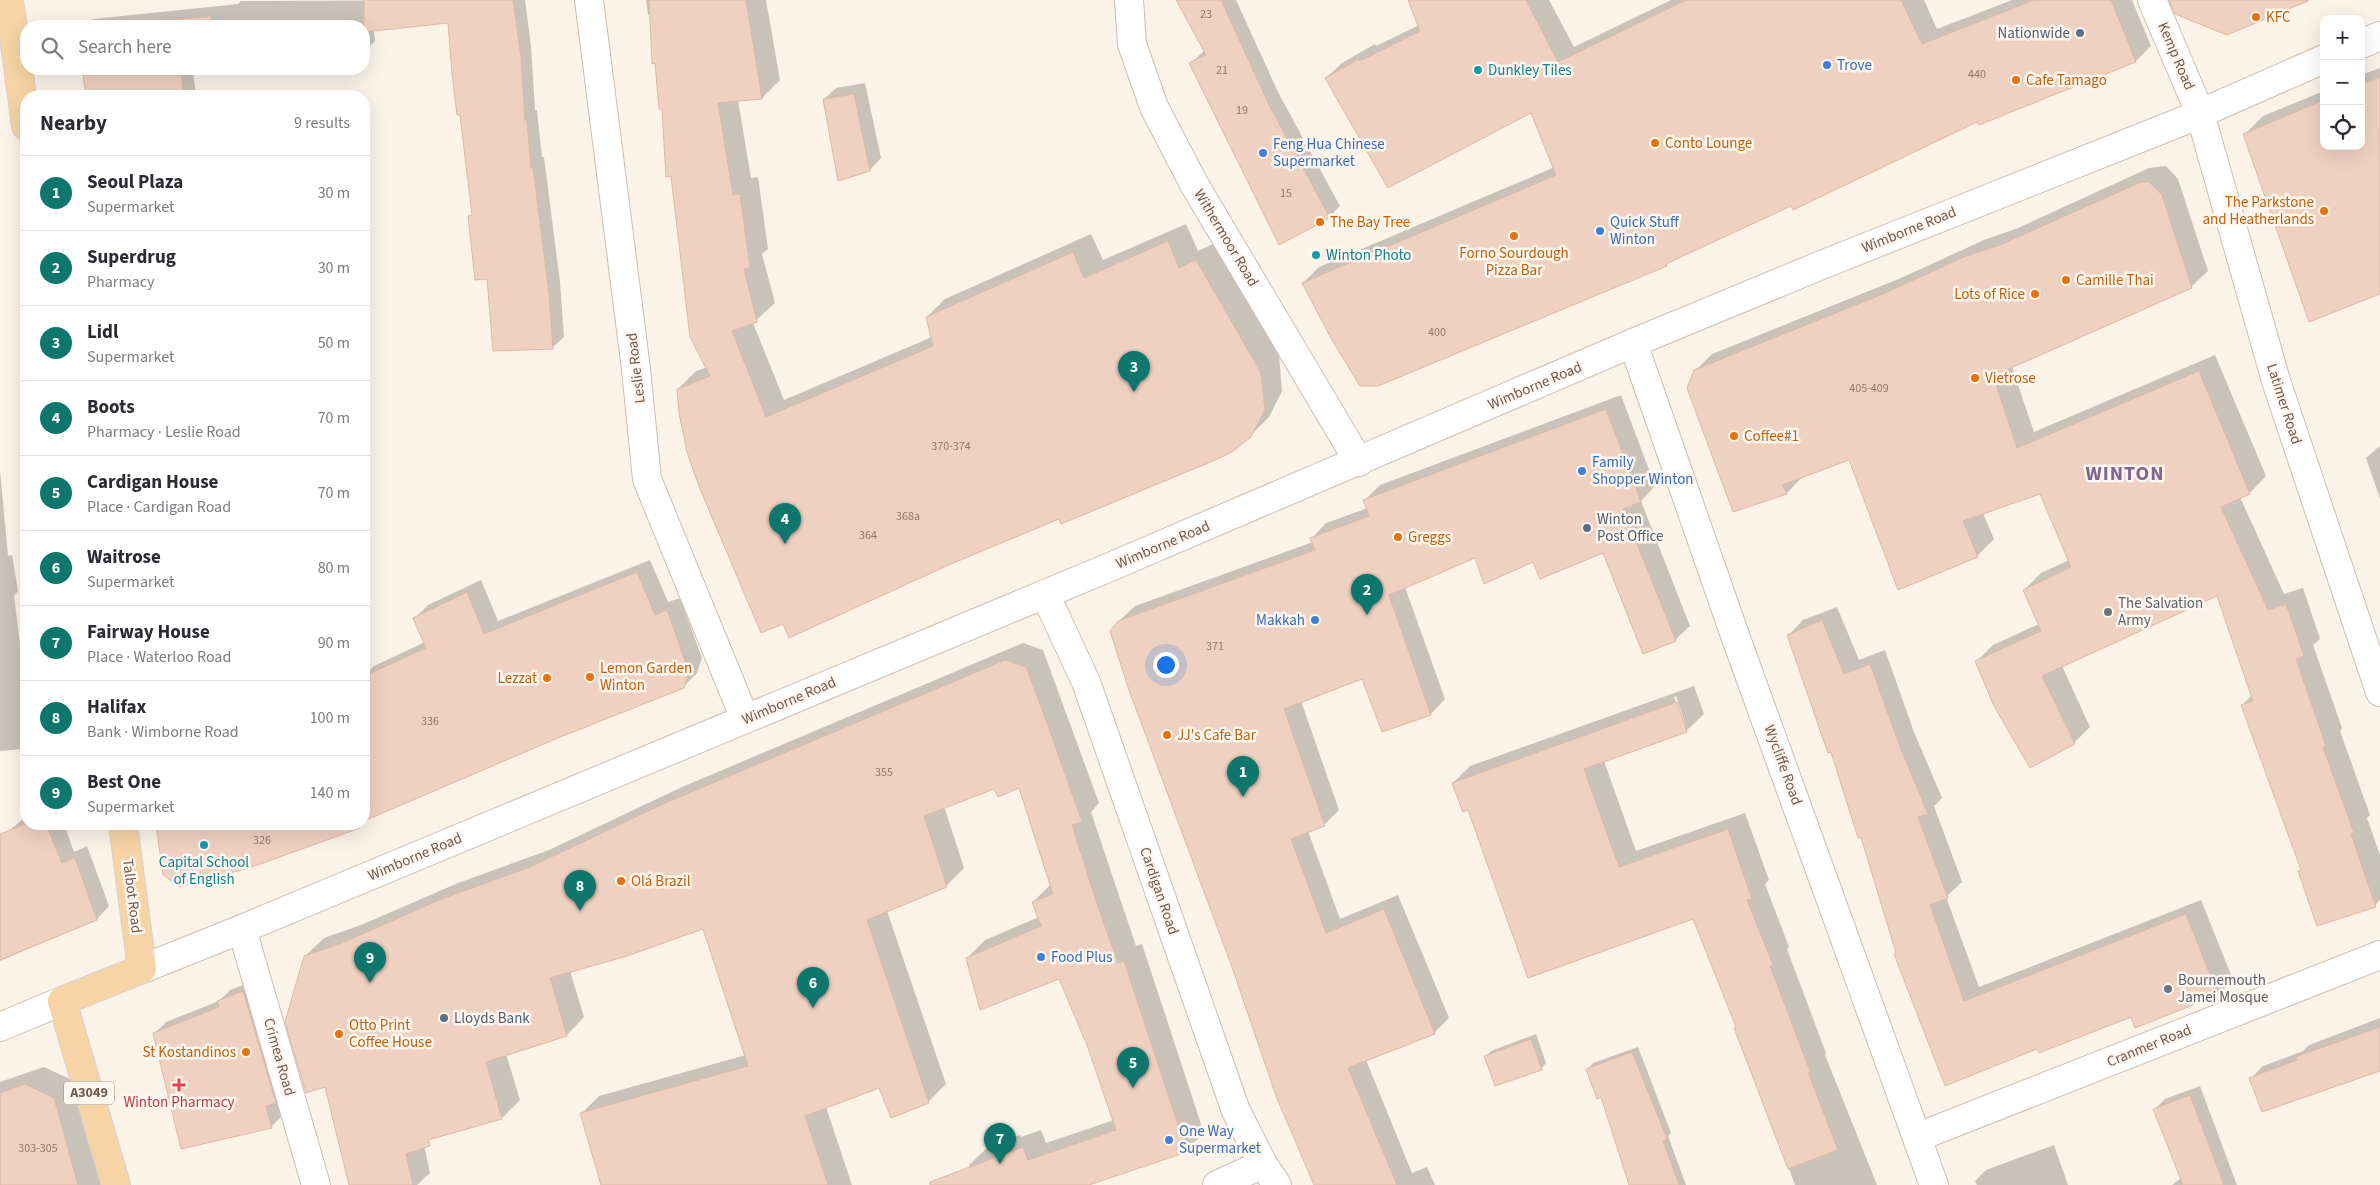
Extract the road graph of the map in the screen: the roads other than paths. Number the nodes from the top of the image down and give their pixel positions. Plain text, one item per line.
1 (9, 0) edge
2 (589, 0) edge
3 (1129, 0) edge
4 (2152, 0) edge
5 (2380, 36) edge
6 (2365, 42) edge
7 (2322, 60) edge
8 (21, 90) edge
9 (2200, 113) junction
10 (1633, 343) junction
11 (1359, 462) junction
12 (1045, 594) junction
13 (2380, 692) edge
14 (745, 719) junction
15 (124, 830) edge
16 (242, 929) junction
17 (2380, 955) edge
18 (142, 969) junction
19 (62, 1001) junction
20 (0, 1027) edge
21 (1918, 1137) junction
22 (1270, 1175) edge
23 (314, 1177) edge
24 (116, 1185) edge
25 (1217, 1185) edge
26 (1934, 1185) edge

1 - 8 main road
2 - 14 street, Leslie Road
3 - 11 street, Withermoor Road
4 - 9 street, Kemp Road
5 - 6 street
7 - 9 street, Wimborne Road
9 - 10 street, Wimborne Road
9 - 13 street, Latimer Road
10 - 11 street, Wimborne Road
10 - 21 street, Wycliffe Road
11 - 12 street, Wimborne Road
12 - 14 street, Wimborne Road
12 - 22 street, Cardigan Road
14 - 16 street, Wimborne Road
15 - 18 main road, Talbot Road
16 - 18 street, Wimborne Road
16 - 23 street, Crimea Road
17 - 21 street, Cranmer Road
18 - 19 main road, Wimborne Road
19 - 20 street, Wimborne Road
19 - 24 main road, A3049
21 - 26 street, Wycliffe Road
22 - 25 street

